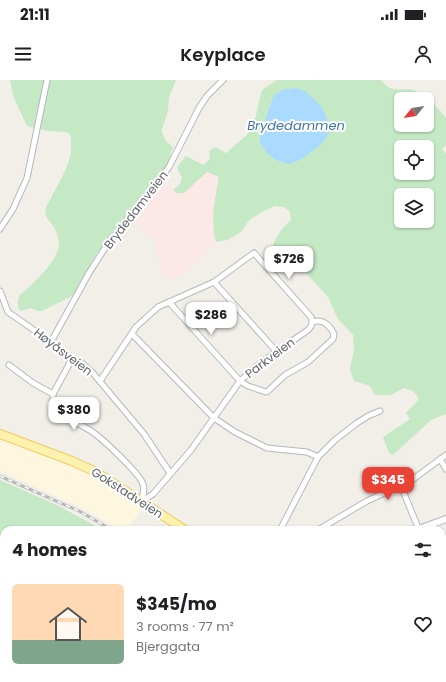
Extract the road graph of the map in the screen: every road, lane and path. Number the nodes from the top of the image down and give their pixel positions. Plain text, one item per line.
1 (47, 80) edge
2 (223, 80) edge
3 (0, 229) edge
4 (214, 282) junction
5 (0, 291) edge
6 (169, 302) junction
7 (313, 322) junction
8 (132, 334) junction
9 (51, 342) junction
10 (278, 352) junction
11 (72, 359) junction
12 (9, 366) dead end
13 (100, 381) junction
14 (240, 381) junction
15 (53, 394) junction
16 (380, 411) dead end
17 (214, 418) junction
18 (0, 434) edge
19 (446, 455) edge
20 (318, 457) junction
21 (440, 459) junction
22 (446, 469) edge
23 (170, 473) junction
24 (401, 486) junction
25 (141, 502) junction
26 (446, 519) edge
27 (179, 526) edge
28 (282, 526) edge
29 (325, 526) edge
30 (416, 526) edge
31 (428, 526) edge

1 - 3 street
2 - 9 street, Brydedamveien
4 - 6 street
4 - 7 street
4 - 10 street
5 - 9 street, Høyåsveien
6 - 8 street
6 - 14 street
7 - 10 street, Parkveien
7 - 14 street
8 - 13 street
8 - 17 street
9 - 11 street, Høyåsveien
10 - 14 street, Parkveien
11 - 13 street, Høyåsveien
11 - 15 street
12 - 15 street
13 - 23 street, Høyåsveien
14 - 17 street, Parkveien
15 - 25 street
16 - 20 street
17 - 20 street
17 - 23 street, Parkveien
18 - 25 main road, Gokstadveien
19 - 21 street
20 - 28 street
21 - 22 street
21 - 24 street
23 - 25 street, Parkveien
24 - 29 street
24 - 30 street
25 - 27 main road, Gokstadveien
26 - 31 street

